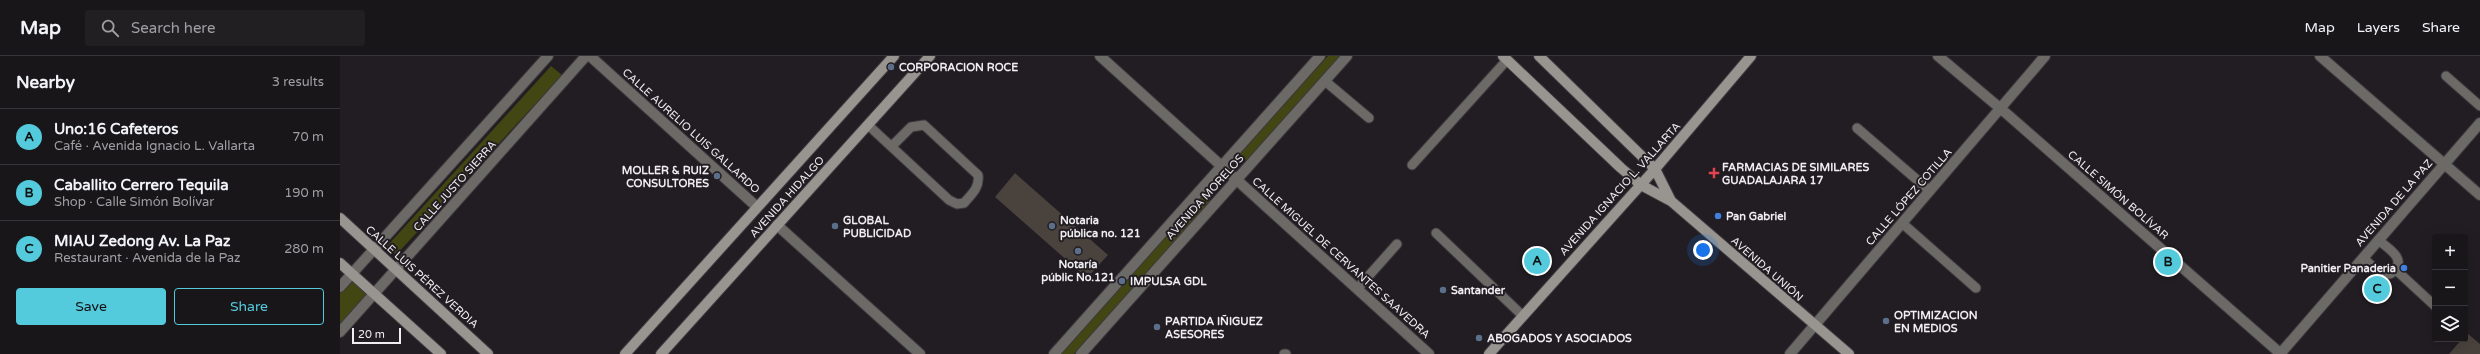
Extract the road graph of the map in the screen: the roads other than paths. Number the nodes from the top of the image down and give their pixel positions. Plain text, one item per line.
1 (548, 56) edge
2 (586, 56) edge
3 (590, 56) edge
4 (894, 56) edge
5 (930, 56) edge
6 (1100, 56) edge
7 (1320, 56) edge
8 (1347, 56) edge
9 (1539, 56) edge
10 (1751, 56) edge
11 (1938, 56) edge
12 (2045, 56) edge
13 (2320, 56) edge
14 (1505, 58) edge
15 (2446, 76) dead end
16 (1325, 81) junction
17 (2480, 106) edge
18 (2000, 108) junction
19 (1369, 118) dead end
20 (2480, 123) edge
21 (868, 125) junction
22 (1857, 128) dead end
23 (892, 146) junction
24 (2444, 164) junction
25 (1412, 165) dead end
26 (1222, 166) junction
27 (1656, 169) junction
28 (1236, 179) junction
29 (1641, 185) junction
30 (1930, 191) junction
31 (2480, 195) edge
32 (1671, 201) junction
33 (757, 207) junction
34 (340, 218) edge
35 (1902, 223) junction
36 (777, 225) junction
37 (1436, 233) dead end
38 (2378, 240) junction
39 (1397, 244) dead end
40 (374, 250) junction
41 (2363, 258) junction
42 (340, 263) edge
43 (396, 270) junction
44 (2396, 270) junction
45 (352, 274) junction
46 (340, 287) edge
47 (1976, 288) dead end
48 (1357, 289) junction
49 (375, 294) junction
50 (2432, 303) edge
51 (1523, 316) junction
52 (1814, 326) junction
53 (340, 332) edge
54 (1493, 352) edge
55 (441, 354) edge
56 (488, 354) edge
57 (626, 354) edge
58 (661, 354) edge
59 (920, 354) edge
60 (1054, 354) edge
61 (1081, 354) edge
62 (1428, 354) edge
63 (1790, 354) edge
64 (1848, 354) edge
65 (2280, 354) edge

1 - 40 street, CALLE JUSTO SIERRA
2 - 43 street, CALLE JUSTO SIERRA
3 - 33 street, CALLE AURELIO LUIS GALLARDO
4 - 33 main road, AVENIDA HIDALGO
5 - 21 main road, AVENIDA HIDALGO
6 - 26 street, CALLE MIGUEL DE CERVANTES SAAVEDRA
7 - 26 street, AVENIDA MORELOS
8 - 16 street, AVENIDA MORELOS
9 - 27 main road
10 - 27 main road, AVENIDA IGNACIO L. VALLARTA
11 - 18 street, CALLE SIMÓN BOLÍVAR
12 - 18 street, CALLE LÓPEZ COTILLA
13 - 24 street
14 - 25 lane
14 - 29 main road, AVENIDA UNIÓN
15 - 17 lane
16 - 19 lane
16 - 28 street, AVENIDA MORELOS
18 - 30 street, CALLE LÓPEZ COTILLA
18 - 65 street, CALLE SIMÓN BOLÍVAR
20 - 24 street, AVENIDA DE LA PAZ
21 - 23 lane
21 - 36 main road, AVENIDA HIDALGO
22 - 30 lane
23 - 23 lane
24 - 31 street
24 - 38 street, AVENIDA DE LA PAZ
26 - 28 street, CALLE MIGUEL DE CERVANTES SAAVEDRA
26 - 60 street, AVENIDA MORELOS
27 - 29 main road, AVENIDA IGNACIO L. VALLARTA
27 - 32 main road, AVENIDA UNIÓN
28 - 48 street, CALLE MIGUEL DE CERVANTES SAAVEDRA
28 - 61 street, AVENIDA MORELOS
29 - 32 main road, AVENIDA UNIÓN
29 - 51 main road, AVENIDA IGNACIO L. VALLARTA
30 - 35 street, CALLE LÓPEZ COTILLA
32 - 52 main road, AVENIDA UNIÓN
33 - 57 main road, AVENIDA HIDALGO
34 - 40 main road, CALLE LUIS PÉREZ VERDIA
35 - 47 lane
35 - 52 street, CALLE LÓPEZ COTILLA
36 - 58 main road, AVENIDA HIDALGO
36 - 59 street
37 - 51 lane
38 - 41 street, AVENIDA DE LA PAZ
38 - 44 lane
39 - 48 lane
40 - 43 main road, CALLE LUIS PÉREZ VERDIA
40 - 45 street, CALLE JUSTO SIERRA
41 - 44 lane
41 - 65 street, AVENIDA DE LA PAZ
42 - 45 main road
43 - 49 street, CALLE JUSTO SIERRA
43 - 56 main road, CALLE LUIS PÉREZ VERDIA
44 - 50 lane
45 - 46 street, CALLE JUSTO SIERRA
45 - 49 main road
48 - 62 street, CALLE MIGUEL DE CERVANTES SAAVEDRA
49 - 53 street, CALLE JUSTO SIERRA
49 - 55 main road
51 - 54 main road, AVENIDA IGNACIO L. VALLARTA
52 - 63 street, CALLE LÓPEZ COTILLA
52 - 64 main road, AVENIDA UNIÓN

